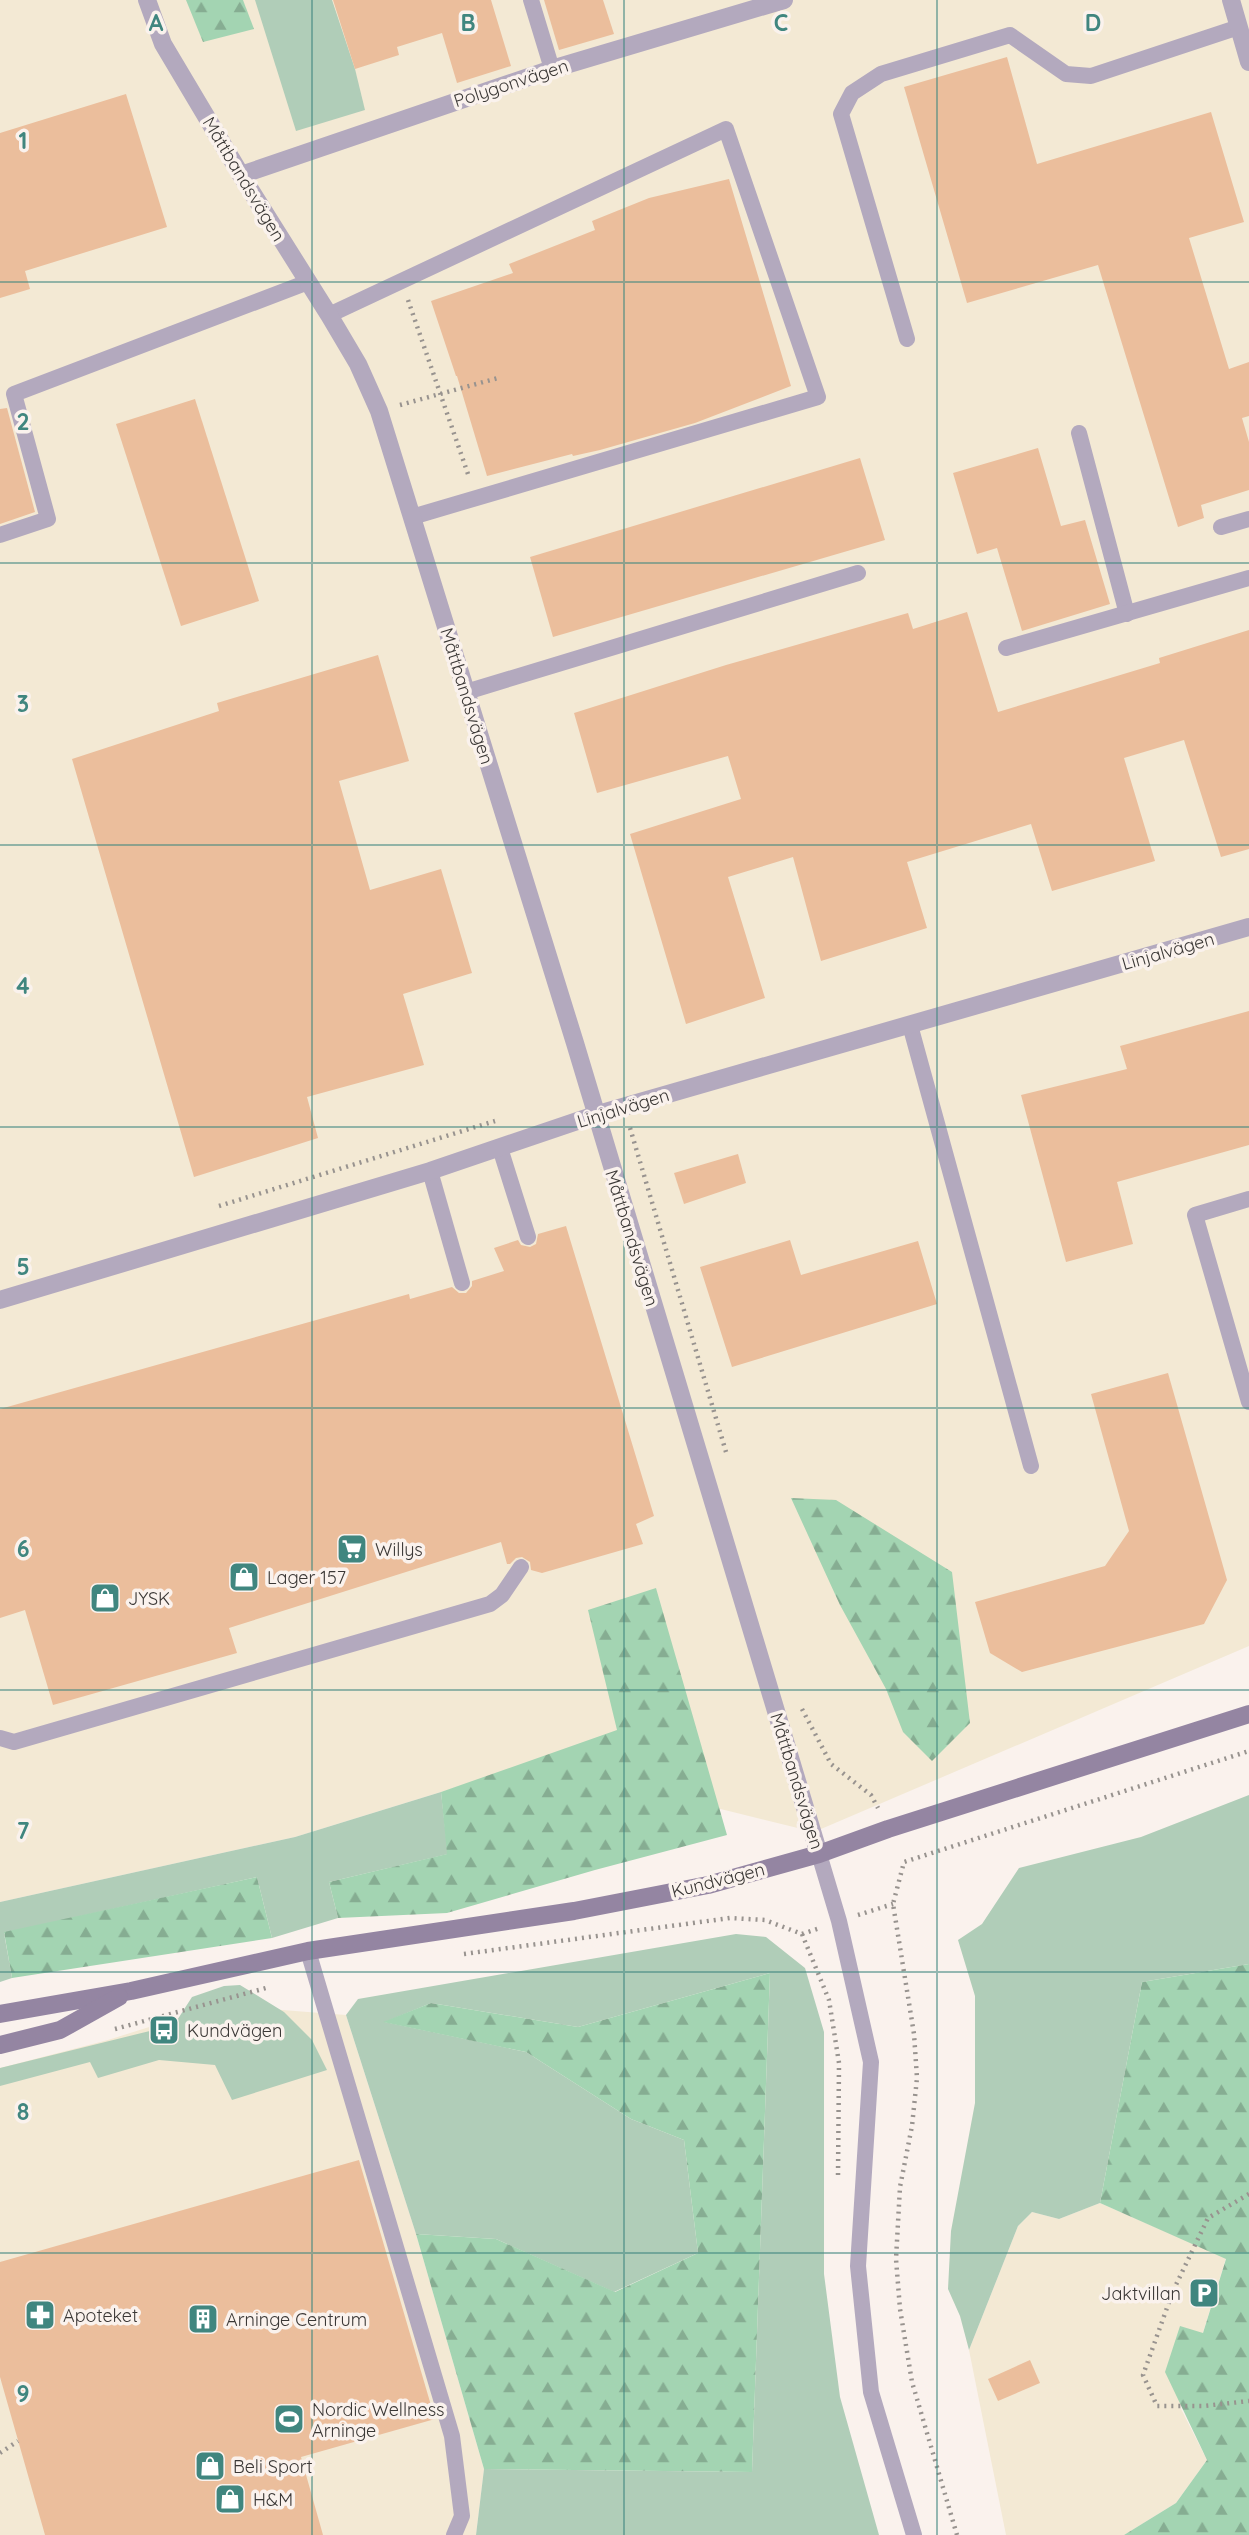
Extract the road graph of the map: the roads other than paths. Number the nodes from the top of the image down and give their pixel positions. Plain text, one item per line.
1 (147, 0) edge
2 (531, 0) edge
3 (784, 0) edge
4 (1231, 0) edge
5 (1239, 27) junction
6 (1249, 62) edge
7 (552, 69) junction
8 (241, 175) junction
9 (308, 282) junction
10 (329, 314) junction
11 (907, 339) dead end
12 (1079, 433) dead end
13 (412, 517) junction
14 (1249, 519) edge
15 (1221, 527) dead end
16 (0, 535) edge
17 (858, 573) dead end
18 (1249, 578) edge
19 (1127, 614) junction
20 (1006, 648) dead end
21 (466, 692) junction
22 (1249, 927) edge
23 (910, 1025) junction
24 (595, 1115) junction
25 (500, 1147) junction
26 (430, 1171) junction
27 (1249, 1199) edge
28 (528, 1237) dead end
29 (462, 1283) dead end
30 (0, 1300) edge
31 (1249, 1402) edge
32 (1031, 1466) dead end
33 (521, 1567) dead end
34 (1249, 1714) edge
35 (0, 1738) edge
36 (819, 1854) junction
37 (308, 1951) junction
38 (131, 1990) junction
39 (0, 2014) edge
40 (0, 2045) edge
41 (454, 2535) edge
42 (914, 2535) edge

1 - 8 street, Måttbandsvägen
2 - 7 lane
3 - 7 street, Polygonvägen
4 - 5 street
5 - 6 street
5 - 11 lane
7 - 8 street, Polygonvägen
8 - 9 street, Måttbandsvägen
9 - 10 street, Måttbandsvägen
9 - 16 lane
10 - 13 street, Måttbandsvägen
10 - 13 lane
12 - 19 lane
13 - 21 street, Måttbandsvägen
14 - 15 lane
17 - 21 lane
18 - 19 lane
19 - 20 lane
21 - 24 street, Måttbandsvägen
22 - 23 street, Linjalvägen
23 - 24 street, Linjalvägen
23 - 32 lane
24 - 25 street, Linjalvägen
24 - 36 street, Måttbandsvägen
25 - 26 street, Linjalvägen
25 - 28 lane
26 - 29 lane
26 - 30 street, Linjalvägen
27 - 31 lane
33 - 35 lane
34 - 36 street, Kundvägen
36 - 37 street, Kundvägen
36 - 42 lane, Måttbandsvägen
37 - 38 street, Kundvägen
37 - 41 lane
38 - 39 street, Kundvägen
38 - 40 street, Kundvägen

